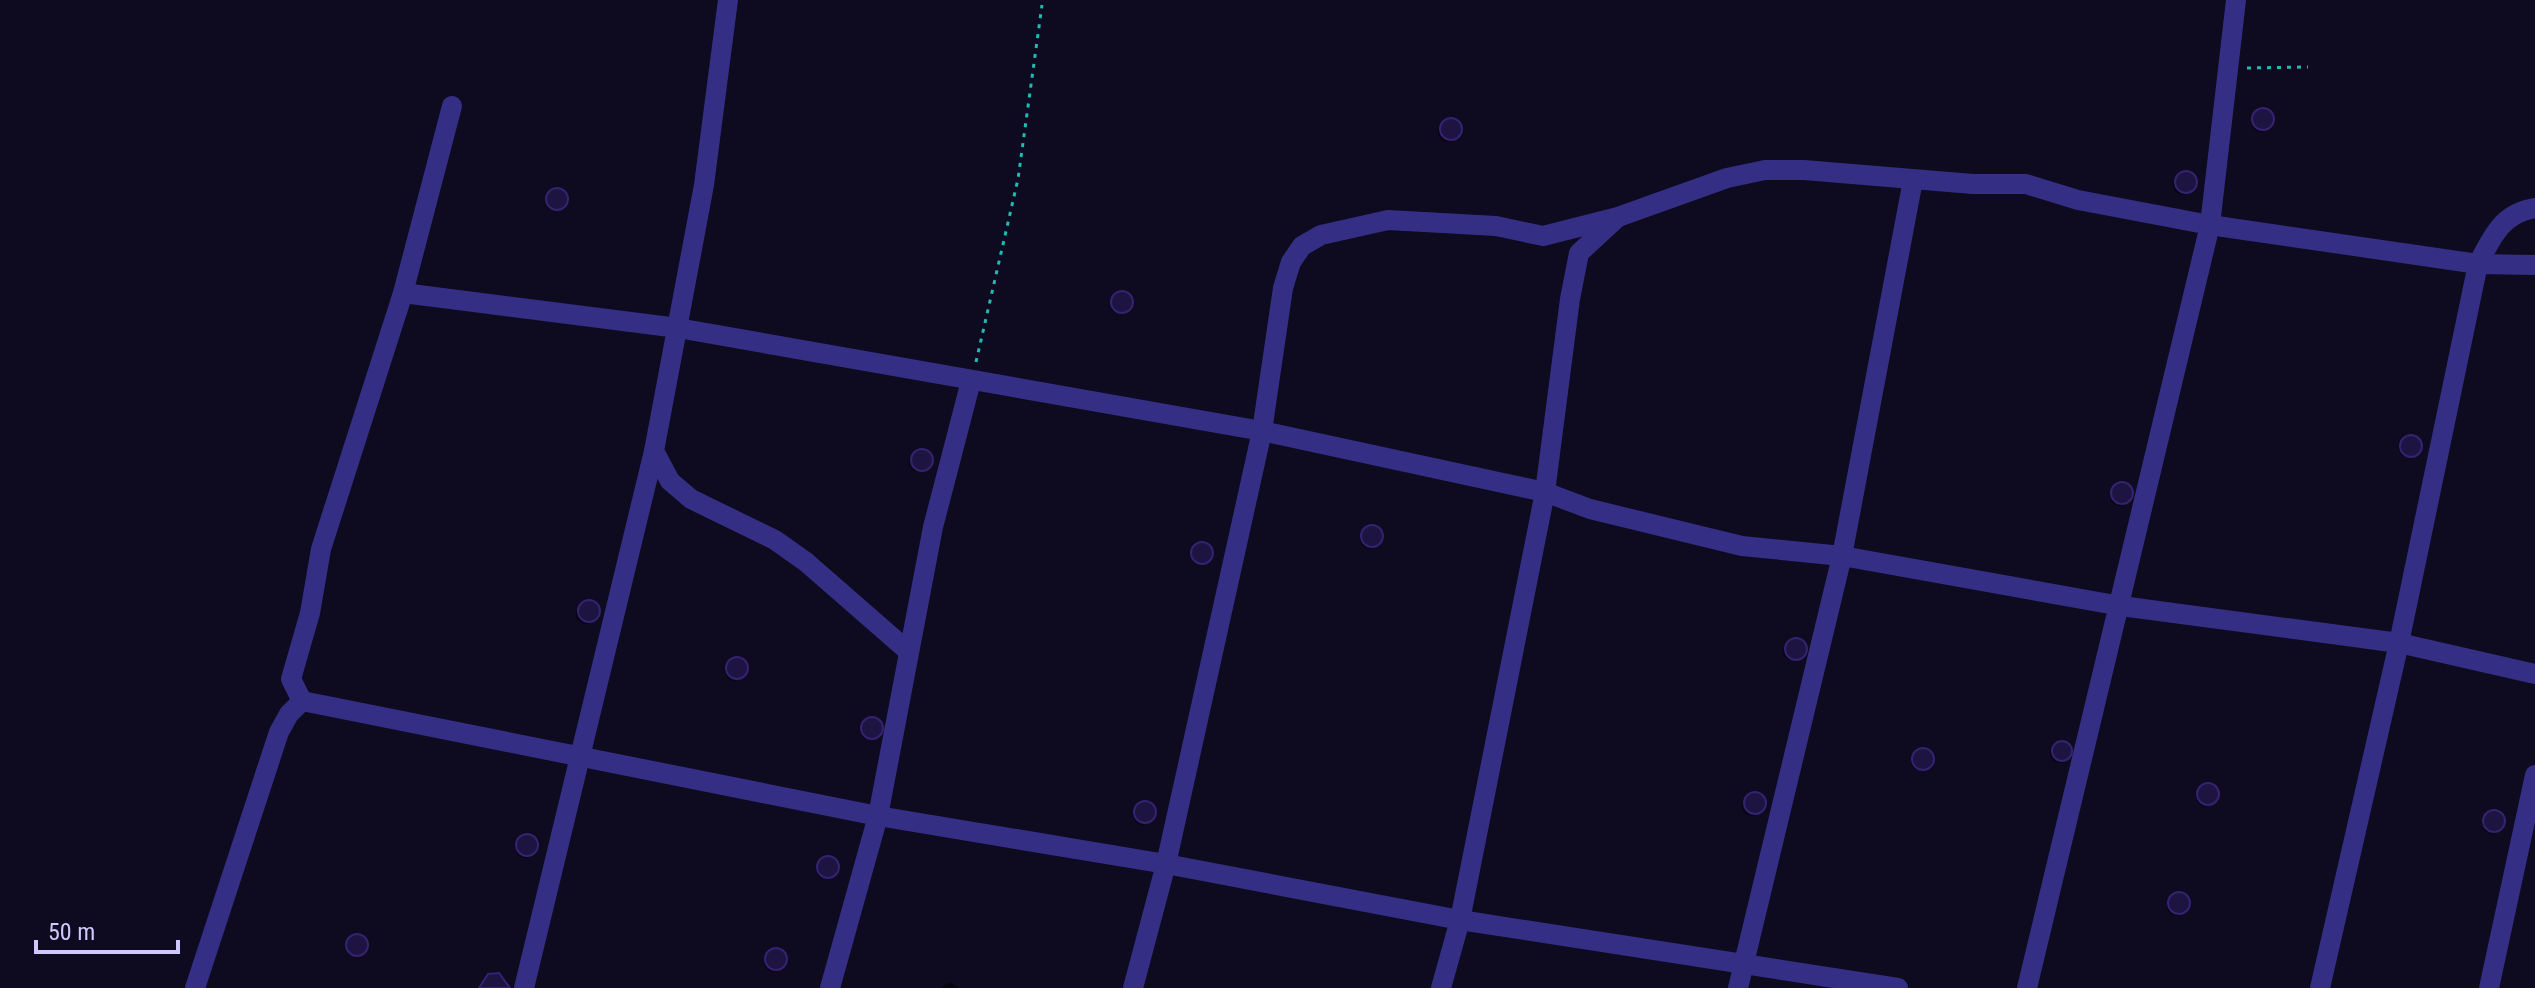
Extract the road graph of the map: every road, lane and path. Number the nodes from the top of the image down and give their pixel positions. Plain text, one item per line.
1 (728, 0) edge
2 (2236, 0) edge
3 (1042, 5) dead end
4 (2308, 67) dead end
5 (2228, 68) junction
6 (452, 106) dead end
7 (1913, 180) junction
8 (2535, 208) edge
9 (1618, 217) junction
10 (2210, 225) junction
11 (2478, 264) junction
12 (2535, 265) edge
13 (403, 293) junction
14 (678, 328) junction
15 (971, 381) junction
16 (1262, 431) junction
17 (654, 451) junction
18 (1545, 492) junction
19 (1842, 556) junction
20 (2121, 606) junction
21 (2399, 643) junction
22 (908, 651) junction
23 (2535, 674) edge
24 (302, 701) junction
25 (580, 759) junction
26 (2535, 775) edge
27 (878, 816) junction
28 (1166, 864) junction
29 (1460, 920) junction
30 (1745, 962) junction
31 (195, 988) edge
32 (524, 988) edge
33 (830, 988) edge
34 (1133, 988) edge
35 (1441, 988) edge
36 (1738, 988) edge
37 (1898, 988) edge
38 (2027, 988) edge
39 (2320, 988) edge
40 (2489, 988) edge

1 - 14 street
2 - 5 street
3 - 15 path
4 - 5 path
5 - 10 street
6 - 13 street
7 - 9 street
7 - 10 street
7 - 19 street
8 - 11 street
9 - 16 street
9 - 18 street
10 - 11 street
10 - 20 street
11 - 12 street
11 - 21 street
13 - 14 street
13 - 24 street
14 - 15 street
14 - 17 street
15 - 16 street
15 - 22 street
16 - 18 street
16 - 28 street
17 - 22 street
17 - 25 street
18 - 19 street
18 - 29 street
19 - 20 street
19 - 30 street
20 - 21 street
20 - 38 street
21 - 23 street
21 - 39 street
22 - 27 street
24 - 25 street
24 - 31 street
25 - 27 street
25 - 32 street
26 - 40 street
27 - 28 street
27 - 33 street
28 - 29 street
28 - 34 street
29 - 30 street
29 - 35 street
30 - 36 street
30 - 37 street

